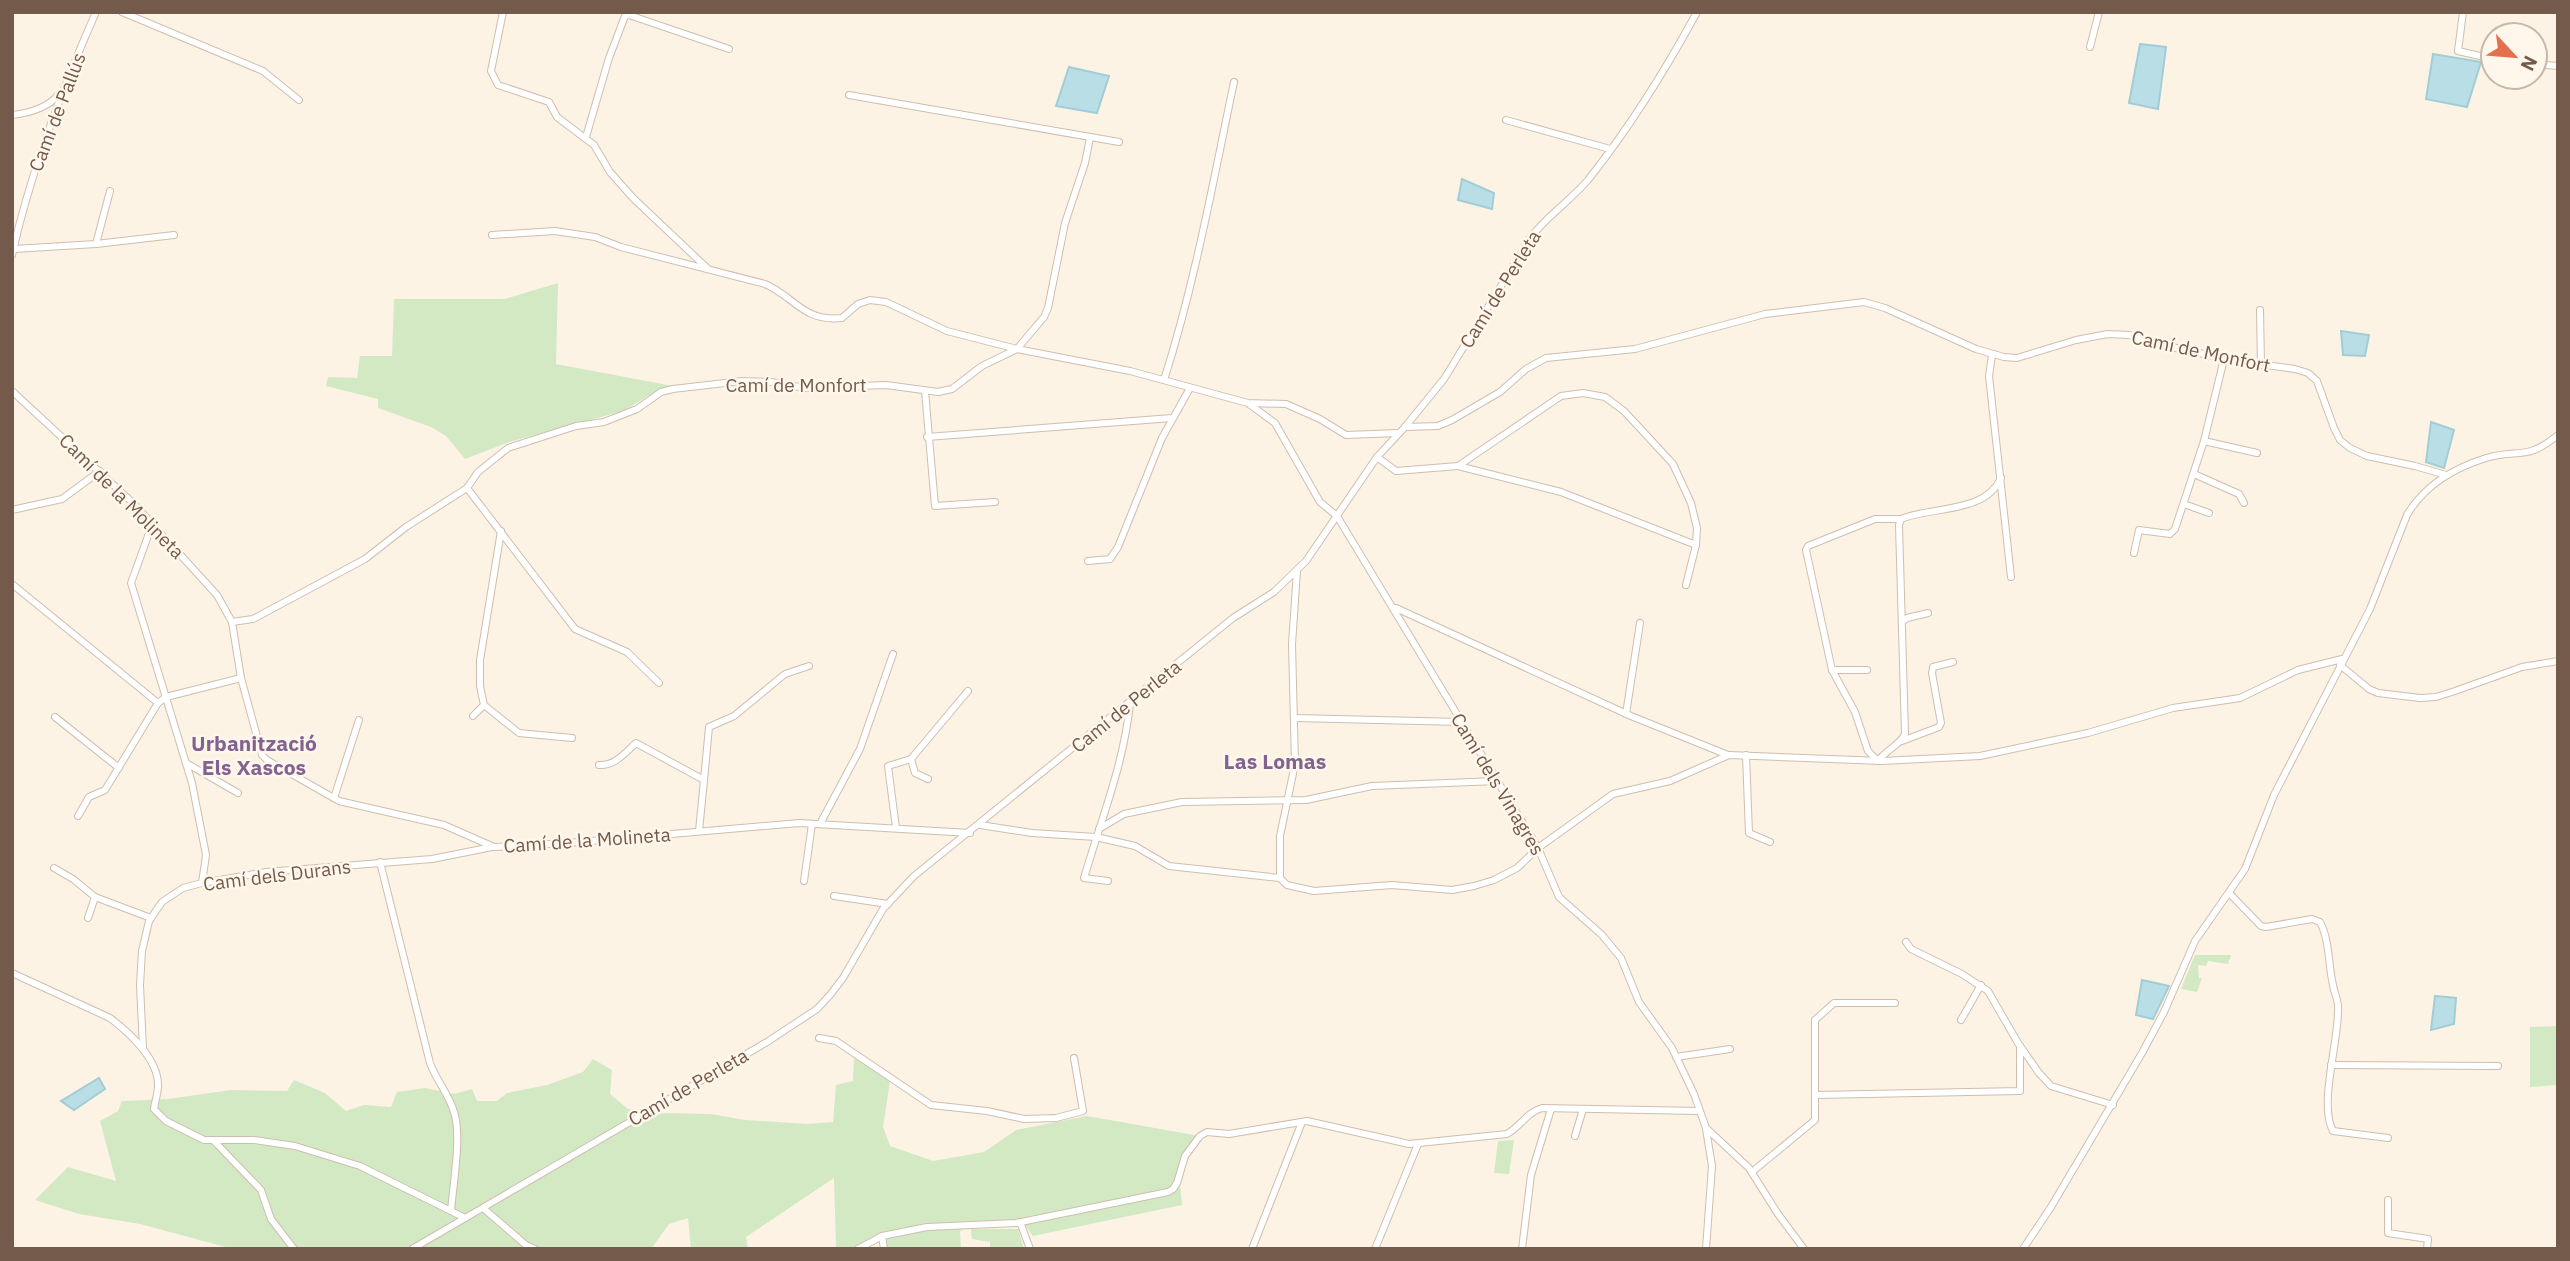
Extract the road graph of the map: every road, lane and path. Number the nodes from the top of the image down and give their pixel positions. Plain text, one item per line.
1 (96, 12) edge
2 (122, 12) edge
3 (503, 12) edge
4 (1697, 12) edge
5 (2099, 12) edge
6 (2463, 12) edge
7 (2090, 47) dead end
8 (729, 50) dead end
9 (2479, 56) edge
10 (1234, 82) dead end
11 (64, 87) junction
12 (849, 96) dead end
13 (299, 100) dead end
14 (12, 115) edge
15 (1506, 120) dead end
16 (586, 137) junction
17 (1090, 138) junction
18 (1119, 142) dead end
19 (1610, 149) junction
20 (110, 191) dead end
21 (492, 234) dead end
22 (174, 235) dead end
23 (96, 244) junction
24 (13, 252) edge
25 (708, 269) junction
26 (2260, 310) dead end
27 (1017, 349) junction
28 (1992, 355) junction
29 (2224, 359) junction
30 (2261, 365) junction
31 (1164, 380) junction
32 (1190, 388) junction
33 (12, 391) edge
34 (925, 391) junction
35 (1248, 403) junction
36 (1172, 418) junction
37 (1403, 430) junction
38 (2558, 435) edge
39 (928, 437) junction
40 (2204, 442) junction
41 (2257, 453) dead end
42 (1377, 457) junction
43 (1458, 466) junction
44 (100, 471) junction
45 (2194, 474) junction
46 (2446, 475) junction
47 (2001, 478) junction
48 (467, 488) junction
49 (995, 502) dead end
50 (2244, 503) dead end
51 (2184, 504) junction
52 (12, 510) edge
53 (2209, 513) dead end
54 (1337, 516) junction
55 (1901, 519) junction
56 (152, 525) junction
57 (501, 531) junction
58 (1696, 544) junction
59 (2134, 553) dead end
60 (1088, 561) dead end
61 (1297, 571) junction
62 (2011, 577) dead end
63 (12, 584) edge
64 (1686, 585) dead end
65 (1394, 607) junction
66 (1928, 613) dead end
67 (1902, 621) junction
68 (232, 622) junction
69 (1640, 623) dead end
70 (893, 654) dead end
71 (2558, 661) edge
72 (1952, 662) dead end
73 (2341, 662) junction
74 (809, 666) dead end
75 (1832, 670) junction
76 (1867, 670) dead end
77 (241, 678) junction
78 (660, 682) dead end
79 (968, 691) dead end
80 (166, 697) junction
81 (158, 703) junction
82 (1130, 703) junction
83 (484, 705) junction
84 (1626, 714) junction
85 (473, 716) dead end
86 (55, 718) dead end
87 (1295, 718) junction
88 (359, 720) dead end
89 (1461, 722) junction
90 (572, 738) dead end
91 (1902, 741) junction
92 (1729, 755) junction
93 (1746, 755) junction
94 (911, 759) junction
95 (1878, 761) junction
96 (186, 763) junction
97 (599, 765) dead end
98 (119, 768) junction
99 (928, 779) dead end
100 (704, 780) junction
101 (1497, 781) junction
102 (238, 793) dead end
103 (334, 799) junction
104 (1288, 801) junction
105 (78, 816) dead end
106 (816, 824) junction
107 (980, 824) junction
108 (896, 828) junction
109 (1099, 829) junction
110 (699, 831) junction
111 (970, 832) junction
112 (1096, 837) junction
113 (1770, 842) dead end
114 (494, 847) junction
115 (1538, 848) junction
116 (380, 862) junction
117 (54, 868) dead end
118 (1280, 878) junction
119 (804, 881) dead end
120 (1108, 881) dead end
121 (202, 883) junction
122 (2230, 894) junction
123 (834, 896) dead end
124 (95, 897) junction
125 (888, 904) junction
126 (88, 918) dead end
127 (151, 918) junction
128 (1906, 942) dead end
129 (12, 972) edge
130 (1981, 985) junction
131 (1895, 1003) dead end
132 (1961, 1020) dead end
133 (819, 1038) dead end
134 (2020, 1045) junction
135 (1730, 1049) dead end
136 (143, 1051) junction
137 (1676, 1057) junction
138 (1074, 1058) dead end
139 (2331, 1065) junction
140 (2498, 1066) dead end
141 (1815, 1095) junction
142 (2113, 1105) junction
143 (1551, 1109) junction
144 (1583, 1109) junction
145 (1699, 1111) junction
146 (1303, 1122) junction
147 (1706, 1128) junction
148 (1576, 1136) dead end
149 (2388, 1138) dead end
150 (214, 1141) junction
151 (1418, 1144) junction
152 (1752, 1172) junction
153 (2388, 1200) dead end
154 (483, 1208) junction
155 (451, 1210) junction
156 (465, 1218) junction
157 (1020, 1222) junction
158 (882, 1236) junction
159 (868, 1246) edge
160 (294, 1249) edge
161 (412, 1249) edge
162 (535, 1249) edge
163 (858, 1249) edge
164 (884, 1249) edge
165 (1030, 1249) edge
166 (1252, 1249) edge
167 (1376, 1249) edge
168 (1522, 1249) edge
169 (1706, 1249) edge
170 (1804, 1249) edge
171 (2023, 1249) edge
172 (2427, 1249) edge

1 - 11 street, Camí de Pallús
2 - 13 street
3 - 16 street
4 - 19 street, Camí de Perleta
5 - 7 street
6 - 9 street
8 - 16 street
10 - 31 street
11 - 14 street
11 - 24 street, Camí de Pallús
12 - 17 street
15 - 19 street
16 - 25 street
17 - 18 street
17 - 27 street
19 - 37 street, Camí de Perleta
20 - 23 street
21 - 25 street
22 - 23 street
23 - 24 street
25 - 27 street
26 - 30 street
27 - 31 street, Camí de Monfort
27 - 34 street, Camí de Monfort
28 - 29 street, Camí de Monfort
28 - 37 street, Camí de Monfort
28 - 47 street
29 - 30 street, Camí de Monfort
29 - 40 street
30 - 46 street, Camí de Monfort
31 - 32 street, Camí de Monfort
32 - 35 street, Camí de Monfort
32 - 36 street
33 - 44 street, Camí de la Molineta
34 - 39 street
34 - 48 street, Camí de Monfort
35 - 37 street, Camí de Monfort
35 - 54 street, Camí dels Vinagres
36 - 39 street
36 - 60 street
37 - 42 street, Camí de Perleta
38 - 46 street
39 - 49 street
40 - 41 street
40 - 45 street
42 - 43 street
42 - 54 street, Camí de Perleta
43 - 58 street
43 - 58 street
44 - 52 street
44 - 56 street, Camí de la Molineta
45 - 50 street
45 - 51 street
46 - 73 street
47 - 55 street
47 - 62 street
48 - 57 street
48 - 68 street, Camí de Monfort
51 - 53 street
51 - 59 street
54 - 61 street, Camí de Perleta
54 - 65 street, Camí dels Vinagres
55 - 67 street
55 - 75 street
56 - 68 street, Camí de la Molineta
56 - 80 street
57 - 78 street
57 - 83 street
58 - 64 street
61 - 82 street, Camí de Perleta
61 - 87 street
63 - 81 street
65 - 84 street
65 - 89 street, Camí dels Vinagres
66 - 67 street
67 - 91 street
68 - 77 street, Camí de la Molineta
69 - 84 street
70 - 106 street
71 - 73 street
72 - 91 street
73 - 95 street
73 - 122 street
74 - 100 street
75 - 76 street
75 - 95 street
77 - 80 street
77 - 103 street, Camí de la Molineta
79 - 94 street
80 - 81 street
80 - 96 street
81 - 98 street
82 - 107 street, Camí de Perleta
82 - 109 street
83 - 85 street
83 - 90 street
84 - 92 street
86 - 98 street
87 - 89 street
87 - 104 street
88 - 103 street
89 - 101 street, Camí dels Vinagres
91 - 95 street
92 - 93 street
92 - 115 street
93 - 95 street
93 - 113 street
94 - 99 street
94 - 108 street
96 - 102 street
96 - 121 street
97 - 100 street
98 - 105 street
100 - 110 street
101 - 104 street
101 - 115 street, Camí dels Vinagres
103 - 114 street, Camí de la Molineta
104 - 109 street
104 - 118 street
106 - 108 street, Camí de la Molineta
106 - 110 street, Camí de la Molineta
106 - 119 street
107 - 111 street, Camí de Perleta
107 - 112 street
108 - 111 street, Camí de la Molineta
109 - 112 street
110 - 114 street, Camí de la Molineta
111 - 125 street, Camí de Perleta
112 - 118 street
112 - 120 street
114 - 116 street, Camí dels Durans
115 - 118 street
115 - 137 street, Camí dels Vinagres
116 - 121 street, Camí dels Durans
116 - 155 street
117 - 124 street
121 - 127 street, Camí dels Durans
122 - 139 street
122 - 142 street
123 - 125 street
124 - 126 street
124 - 127 street
125 - 154 street, Camí de Perleta
127 - 136 street, Camí dels Durans
128 - 130 street
129 - 136 street
130 - 132 street
130 - 134 street
131 - 141 street
133 - 138 street
134 - 141 street
134 - 142 street
135 - 137 street
136 - 150 street
137 - 145 street, Camí dels Vinagres
139 - 140 street
139 - 149 street
141 - 152 street
142 - 171 street
143 - 144 street
143 - 151 street
143 - 168 street
144 - 145 street
144 - 148 street
145 - 147 street, Camí dels Vinagres
146 - 151 street
146 - 157 street
146 - 166 street
147 - 152 street, Camí dels Vinagres
147 - 169 street
150 - 155 street
150 - 160 street
151 - 167 street
152 - 170 street, Camí dels Vinagres
153 - 172 street
154 - 156 street, Camí de Perleta
154 - 162 street
155 - 156 street
156 - 161 street, Camí de Perleta
157 - 158 street
157 - 165 street
158 - 159 street
158 - 164 street
159 - 163 street

